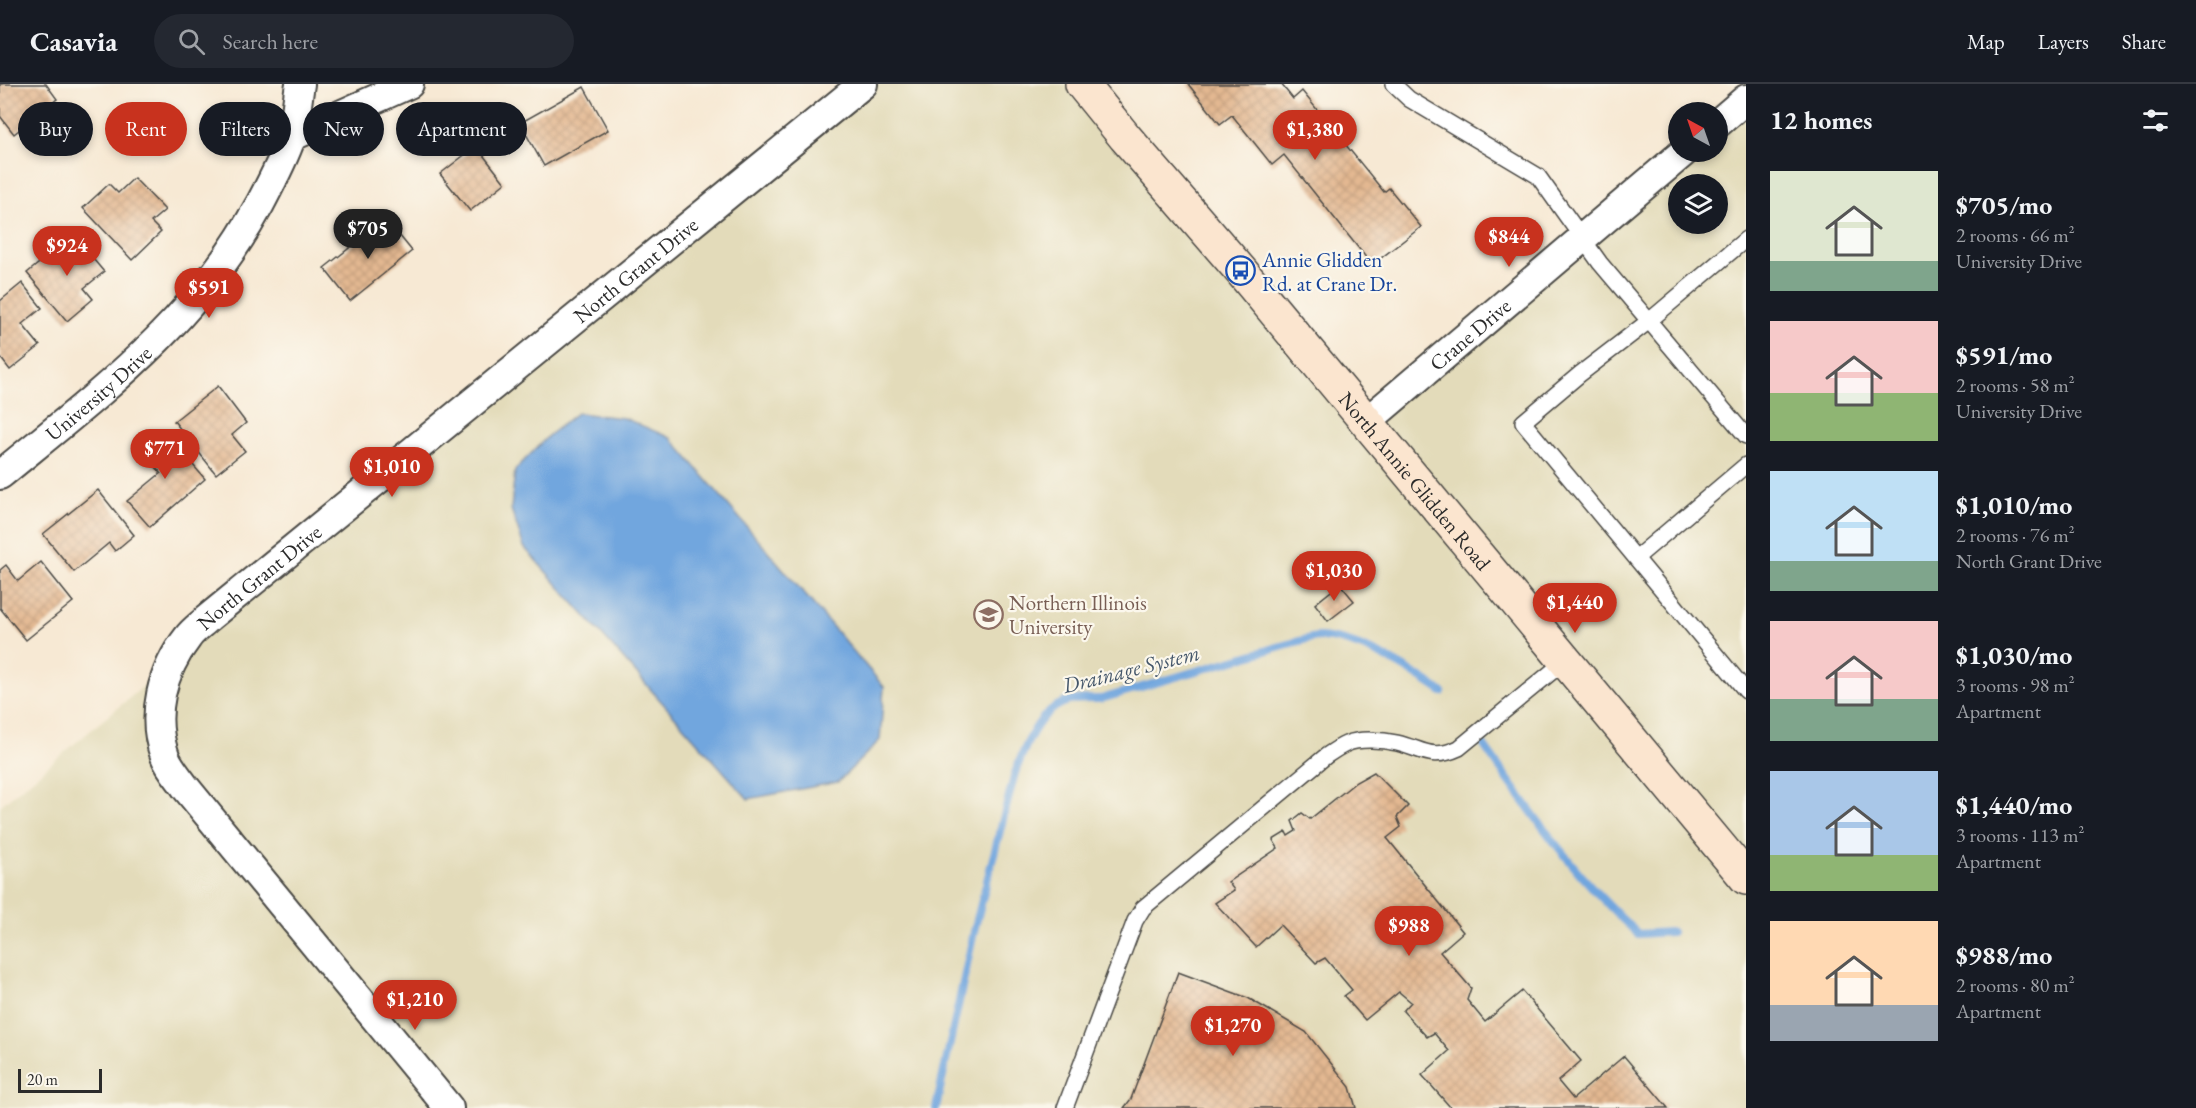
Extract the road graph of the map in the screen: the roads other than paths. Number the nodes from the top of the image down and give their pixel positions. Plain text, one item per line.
1 (300, 84) edge
2 (409, 84) edge
3 (863, 84) edge
4 (1082, 84) edge
5 (1393, 84) edge
6 (1746, 99) edge
7 (1728, 114) edge
8 (291, 137) joint
9 (283, 156) edge
10 (1672, 162) edge
11 (1581, 238) junction
12 (1746, 239) edge
13 (1649, 321) junction
14 (1366, 422) junction
15 (1746, 436) edge
16 (1746, 465) edge
17 (0, 476) edge
18 (1636, 558) junction
19 (1564, 661) junction
20 (1746, 691) edge
21 (1746, 878) edge
22 (449, 1108) edge
23 (1065, 1108) edge

1 - 8 street, University Drive
2 - 8 street
3 - 22 street, North Grant Drive
4 - 14 main road, North Annie Glidden Road
5 - 11 lane
6 - 7 street
9 - 17 street, University Drive
10 - 11 street, Crane Drive
11 - 13 lane
11 - 14 street, Crane Drive
12 - 13 lane
13 - 15 lane
13 - 18 lane
14 - 19 main road, North Annie Glidden Road
16 - 18 lane
18 - 20 lane
19 - 21 main road, North Annie Glidden Road
19 - 23 lane

